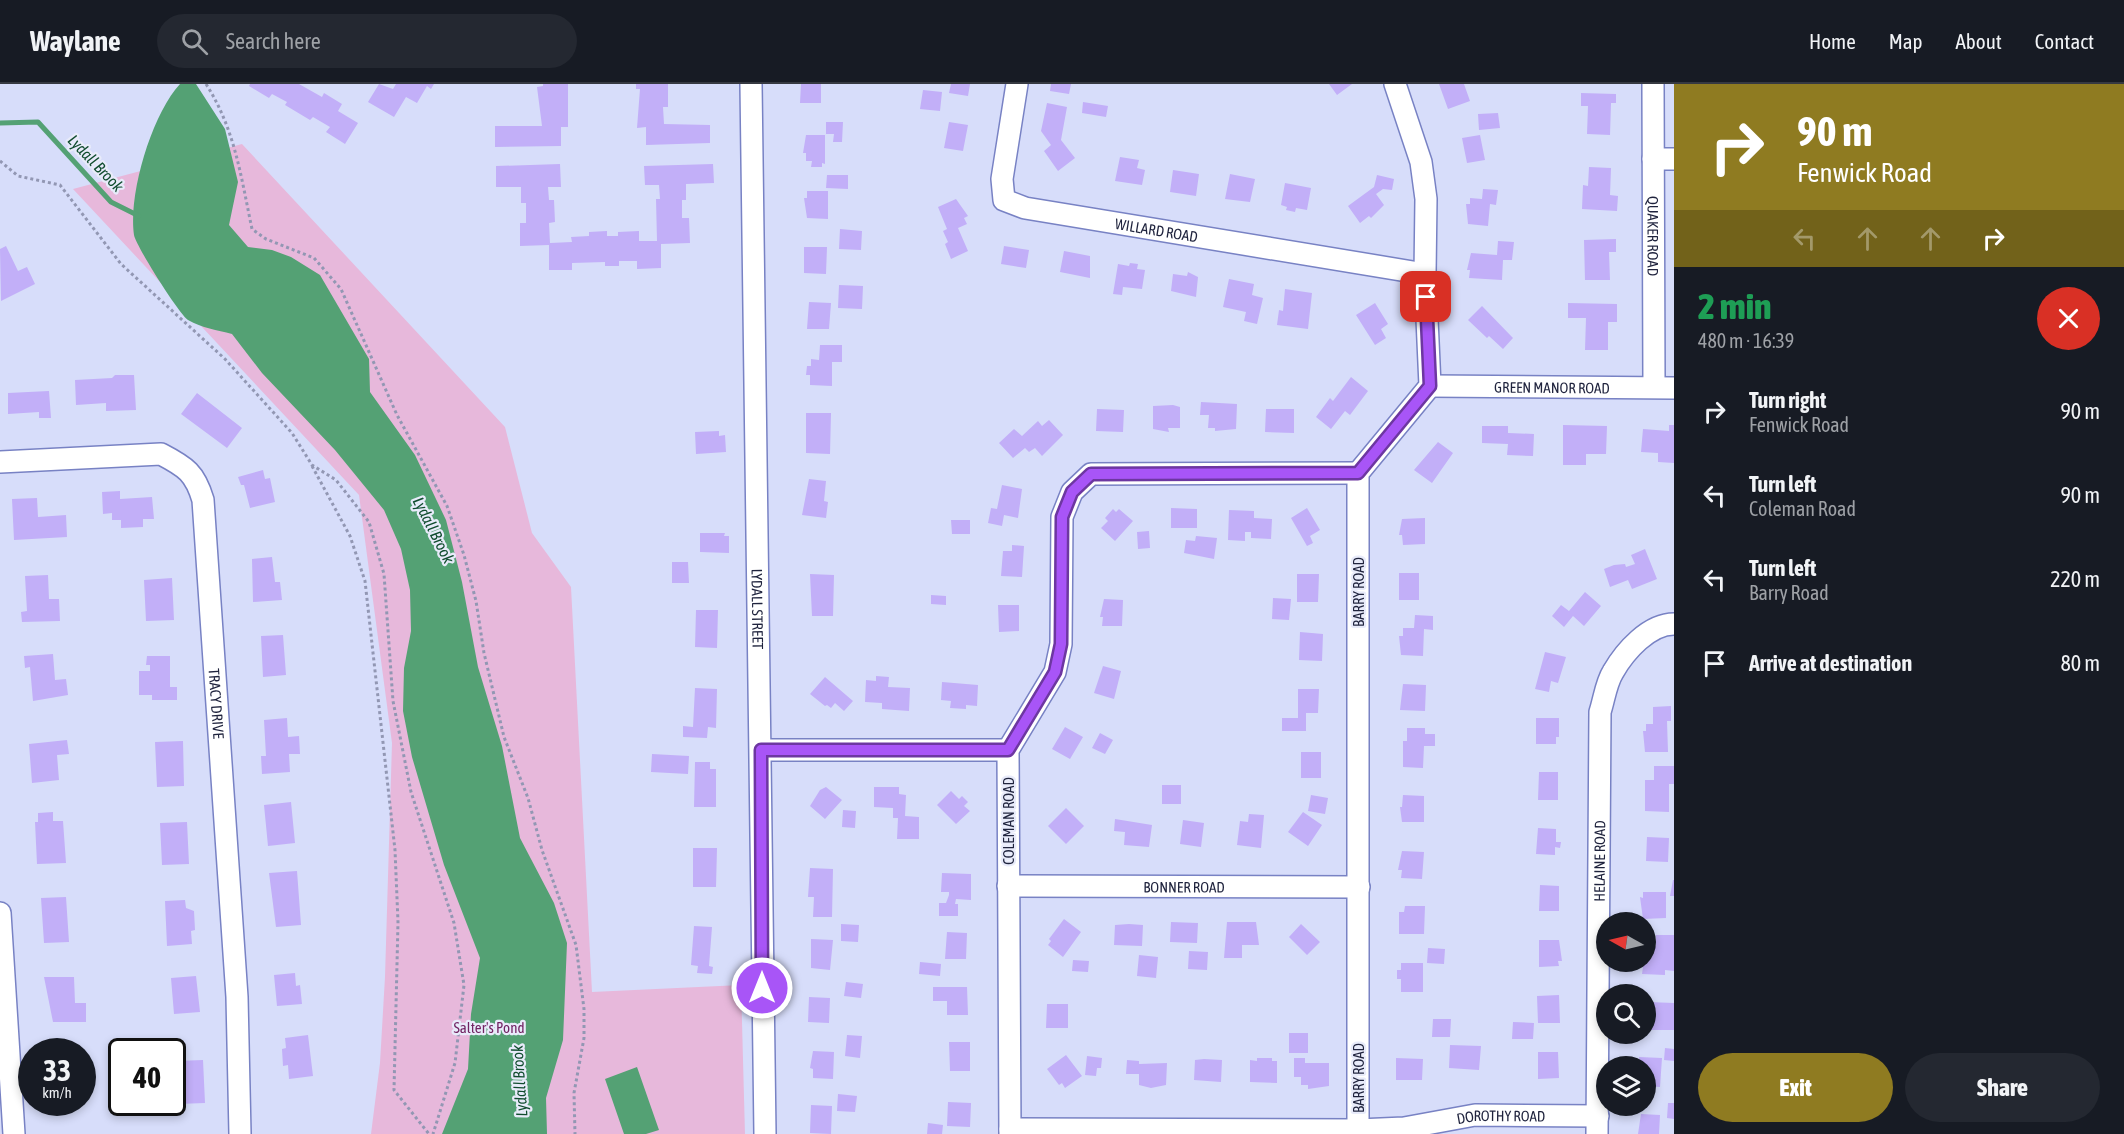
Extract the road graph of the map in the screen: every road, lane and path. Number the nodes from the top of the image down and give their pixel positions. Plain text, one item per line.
1 (206, 84) edge
2 (751, 84) edge
3 (1017, 84) edge
4 (1395, 84) edge
5 (1653, 84) edge
6 (1664, 159) edge
7 (0, 161) edge
8 (1425, 274) junction
9 (1430, 386) junction
10 (1664, 388) edge
11 (0, 462) edge
12 (312, 465) junction
13 (1358, 473) junction
14 (1674, 624) edge
15 (761, 750) junction
16 (1008, 750) junction
17 (1008, 886) junction
18 (1359, 887) junction
19 (0, 913) edge
20 (1597, 1125) edge
21 (1358, 1130) junction
22 (1010, 1132) edge
23 (1234, 1133) edge
24 (14, 1134) edge
25 (240, 1134) edge
26 (431, 1134) edge
27 (575, 1134) edge
28 (765, 1134) edge

1 - 27 path
2 - 15 street, LYDALL STREET
3 - 8 street, WILLARD ROAD
4 - 8 street
5 - 6 street, QUAKER ROAD
6 - 10 street, QUAKER ROAD
7 - 12 path
8 - 9 street
9 - 10 street, GREEN MANOR ROAD
9 - 13 street
11 - 25 street, TRACY DRIVE
12 - 26 path
12 - 26 path
13 - 16 street
13 - 18 street, BARRY ROAD
14 - 20 street, HELAINE ROAD
15 - 16 street
15 - 28 street, LYDALL STREET
16 - 17 street, COLEMAN ROAD
17 - 18 street, BONNER ROAD
17 - 22 street, COLEMAN ROAD
18 - 21 street, BARRY ROAD
19 - 24 street
20 - 21 street, DOROTHY ROAD
21 - 23 street, DOROTHY ROAD
22 - 23 street, DOROTHY ROAD

